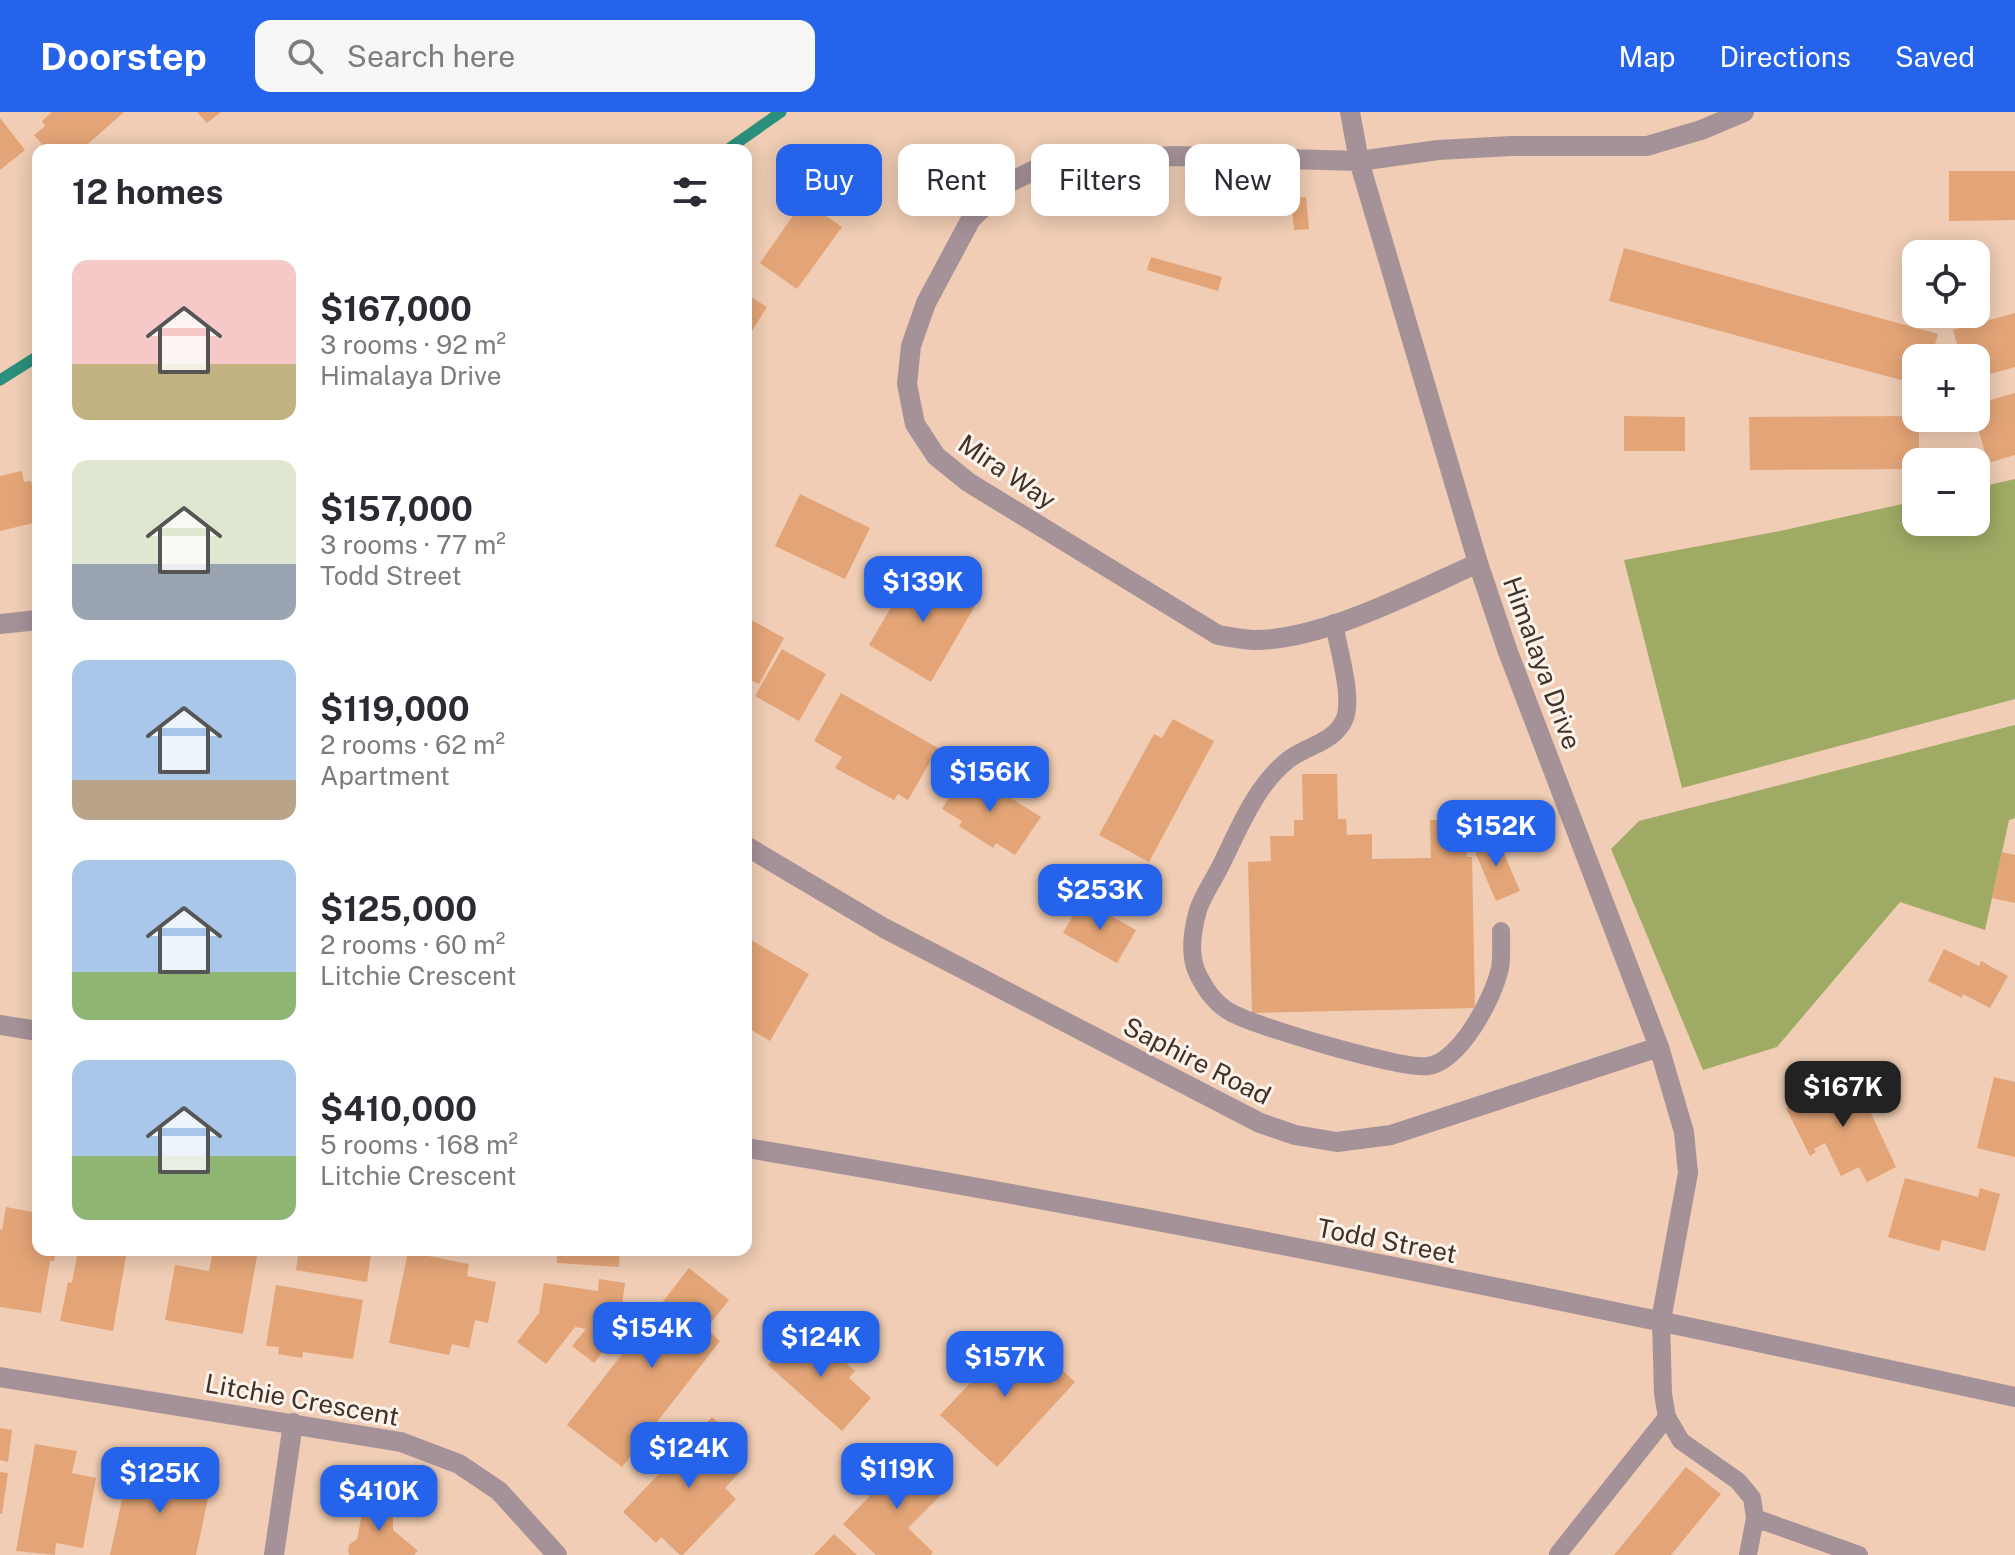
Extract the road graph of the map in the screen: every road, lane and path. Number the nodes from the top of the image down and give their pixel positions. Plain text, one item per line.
1 (1350, 112) edge
2 (1744, 112) edge
3 (1359, 161) junction
4 (1478, 563) junction
5 (32, 621) edge
6 (1334, 623) junction
7 (0, 624) edge
8 (752, 850) edge
9 (1501, 931) dead end
10 (0, 1025) edge
11 (32, 1030) edge
12 (1659, 1047) junction
13 (752, 1149) edge
14 (1661, 1320) junction
15 (0, 1377) edge
16 (2015, 1397) edge
17 (1667, 1417) junction
18 (293, 1423) junction
19 (1755, 1518) junction
20 (1558, 1554) edge
21 (274, 1555) edge
22 (557, 1555) edge
23 (1748, 1555) edge
24 (1859, 1555) edge

1 - 3 street, Himalaya Drive
2 - 3 street, Mira Way
3 - 4 street, Himalaya Drive
3 - 6 street, Mira Way
4 - 6 street, Mira Way
4 - 12 street, Himalaya Drive
5 - 7 street
6 - 9 lane
8 - 12 street, Saphire Road
10 - 11 street
12 - 14 street, Himalaya Drive
13 - 14 street, Todd Street
14 - 16 street, Todd Street
14 - 17 lane
15 - 18 street, Litchie Crescent
17 - 19 lane
17 - 20 lane
18 - 21 street
18 - 22 street, Litchie Crescent
19 - 23 lane
19 - 24 lane

